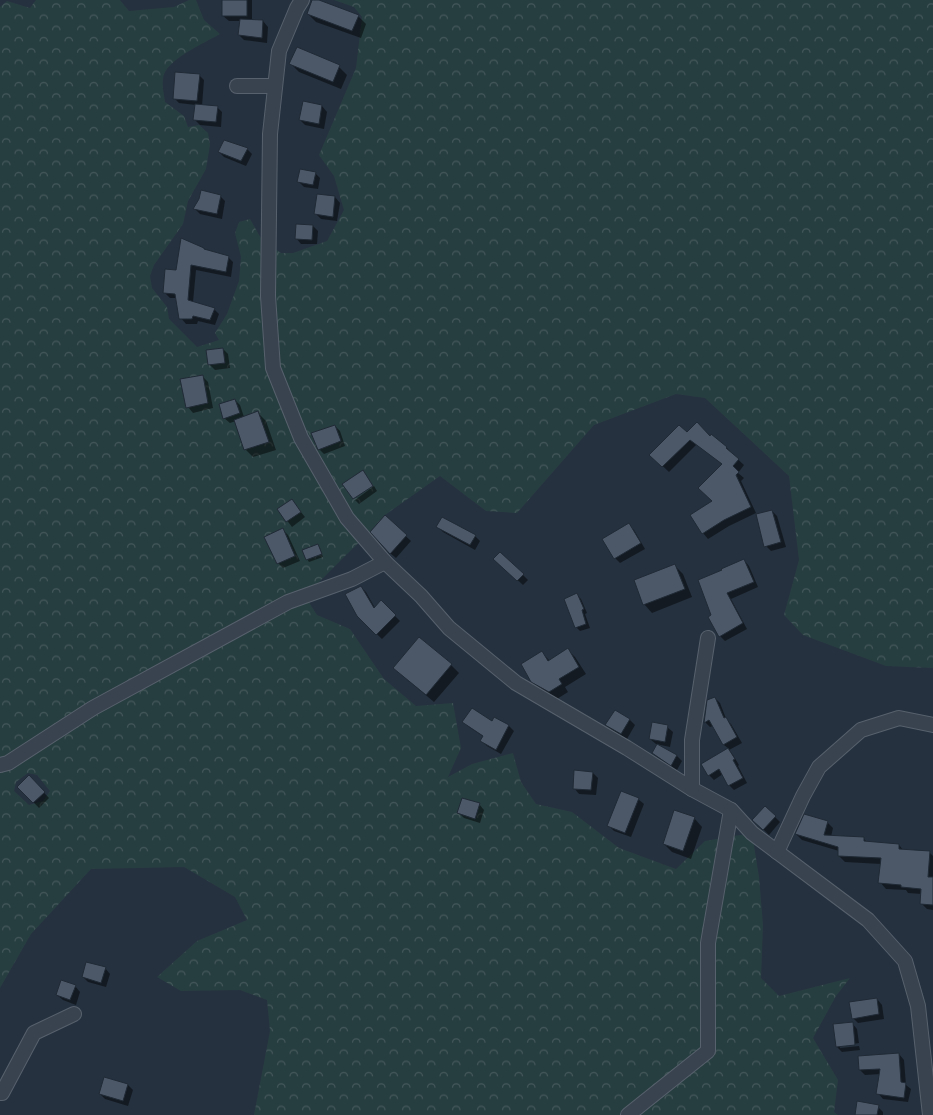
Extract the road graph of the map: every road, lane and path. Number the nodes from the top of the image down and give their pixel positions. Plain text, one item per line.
1 (297, 3) edge
2 (237, 86) dead end
3 (275, 86) junction
4 (385, 562) junction
5 (708, 638) dead end
6 (933, 725) edge
7 (0, 765) edge
8 (692, 789) junction
9 (731, 810) junction
10 (777, 852) junction
11 (74, 1014) dead end
12 (0, 1093) edge
13 (628, 1115) edge
14 (930, 1115) edge

1 - 3 street
2 - 3 street
3 - 4 street
4 - 7 street
4 - 8 street
5 - 8 street
6 - 10 street
8 - 9 street
9 - 10 street
9 - 13 street
10 - 14 street
11 - 12 street

